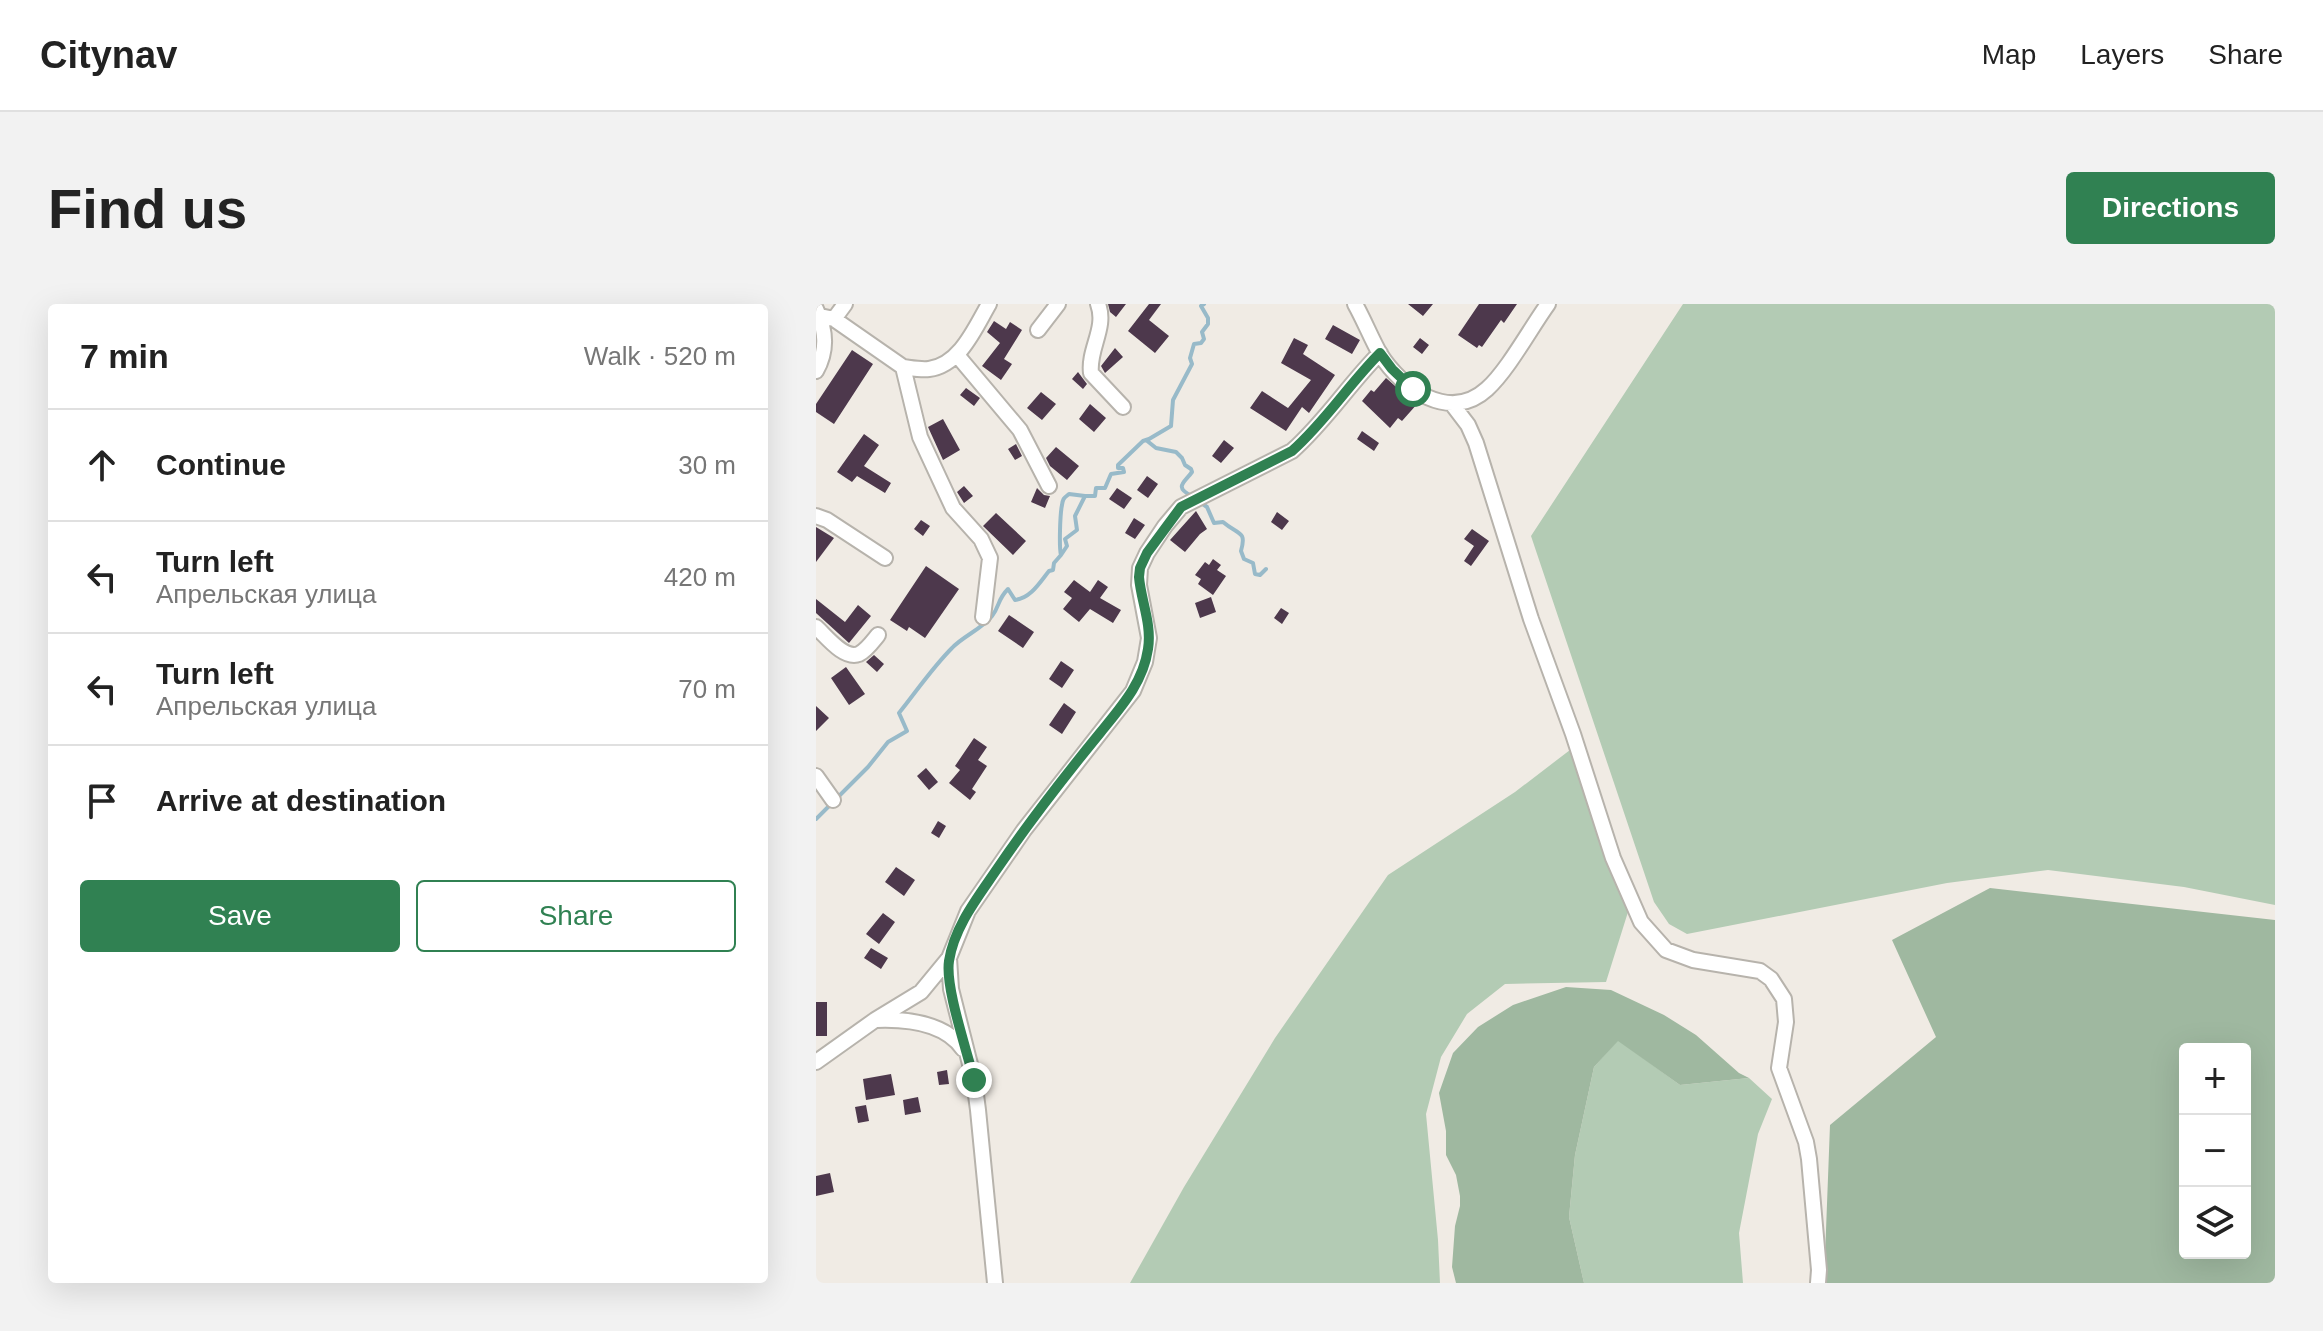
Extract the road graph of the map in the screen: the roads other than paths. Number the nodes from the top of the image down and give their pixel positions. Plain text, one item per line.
1 (845, 304) edge
2 (989, 304) edge
3 (1058, 304) edge
4 (1098, 304) edge
5 (1355, 304) edge
6 (1548, 304) edge
7 (823, 315) edge
8 (1038, 330) dead end
9 (1380, 353) junction
10 (957, 355) junction
11 (903, 367) junction
12 (816, 371) edge
13 (1452, 404) junction
14 (1123, 407) dead end
15 (1049, 486) dead end
16 (816, 516) edge
17 (885, 558) dead end
18 (983, 617) dead end
19 (816, 627) edge
20 (878, 635) dead end
21 (816, 776) edge
22 (833, 800) dead end
23 (949, 958) junction
24 (875, 1020) junction
25 (969, 1060) junction
26 (816, 1062) edge
27 (995, 1283) edge
28 (1818, 1283) edge

1 - 7 street
2 - 10 street
3 - 8 street
4 - 14 street
5 - 9 street
6 - 13 street
7 - 11 street
7 - 12 street
9 - 13 street
9 - 23 street
10 - 11 street
10 - 15 street
11 - 18 street
13 - 28 street
16 - 17 street
19 - 20 street
21 - 22 street
23 - 24 street
23 - 25 street
24 - 25 street
24 - 26 street
25 - 27 street

